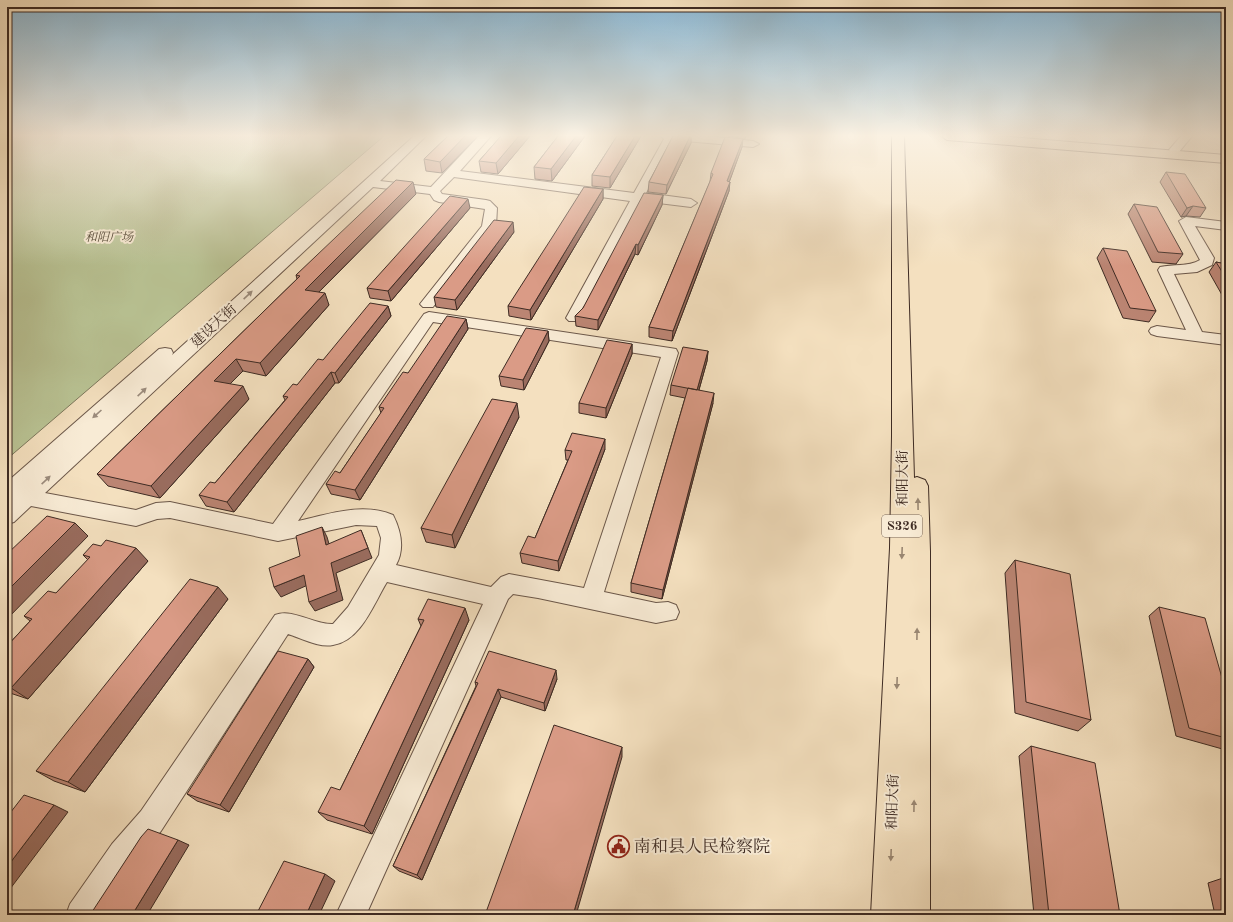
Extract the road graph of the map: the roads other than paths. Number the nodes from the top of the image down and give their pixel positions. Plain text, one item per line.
1 (360, 179) edge
2 (375, 179) edge
3 (380, 179) edge
4 (445, 179) edge
5 (465, 179) edge
6 (648, 179) edge
7 (899, 179) edge
8 (908, 179) edge
9 (434, 192) junction
10 (638, 198) junction
11 (691, 203) dead end
12 (1226, 226) edge
13 (1201, 266) junction
14 (1220, 268) edge
15 (428, 304) dead end
16 (574, 318) dead end
17 (1157, 332) dead end
18 (1197, 337) junction
19 (1226, 340) edge
20 (7, 494) edge
21 (27, 497) junction
22 (7, 516) edge
23 (278, 533) junction
24 (381, 571) junction
25 (497, 598) junction
26 (591, 599) junction
27 (668, 612) dead end
28 (81, 915) edge
29 (351, 915) edge
30 (889, 915) edge
31 (912, 915) edge

1 -> 20 street, 建设大街
21 -> 2 street, 建设大街
3 - 9 street
4 - 9 street
5 - 10 street
6 - 10 street
7 -> 30 main road, 和阳大街 / S326
31 -> 8 main road, 和阳大街 / S326
9 - 15 street
10 - 11 street
10 - 16 street
12 - 13 street
13 - 14 street
13 - 18 street
17 - 18 street
18 - 19 street
21 - 22 street, 建设大街
21 - 23 street
23 - 24 street
23 - 26 street
24 - 25 street
24 - 28 street
25 - 26 street
25 - 29 street
26 - 27 street

